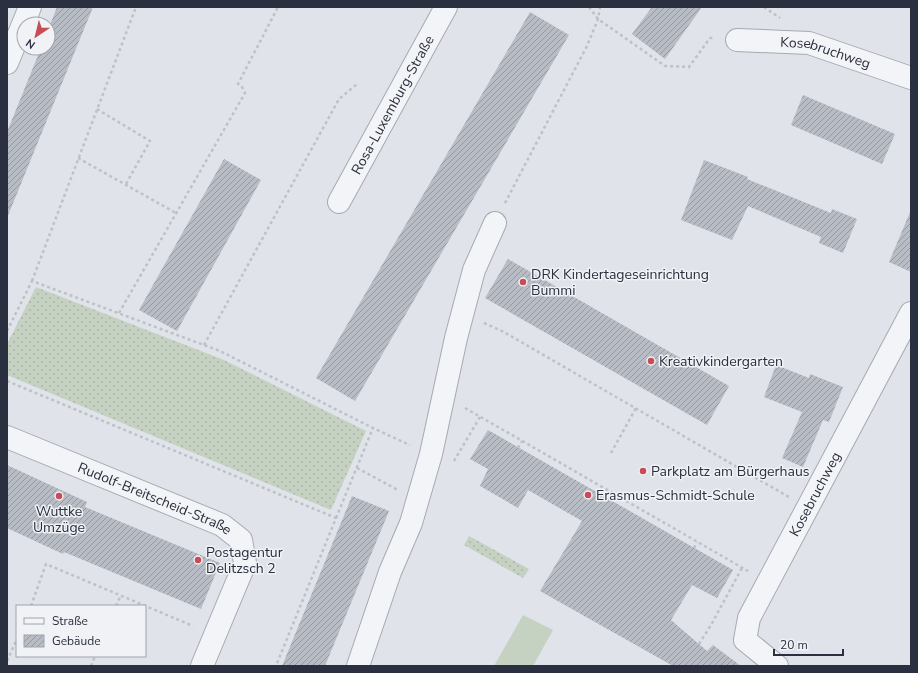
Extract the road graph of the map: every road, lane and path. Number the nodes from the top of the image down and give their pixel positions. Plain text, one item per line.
1 (30, 7) edge
2 (136, 7) edge
3 (278, 7) edge
4 (446, 7) edge
5 (589, 7) edge
6 (604, 7) edge
7 (600, 8) edge
8 (598, 19) junction
9 (737, 40) joint
10 (7, 63) edge
11 (911, 78) edge
12 (357, 84) dead end
13 (97, 109) junction
14 (78, 158) junction
15 (126, 184) junction
16 (339, 202) dead end
17 (176, 213) junction
18 (495, 223) joint
19 (32, 281) junction
20 (119, 313) junction
21 (911, 313) edge
22 (463, 314) junction
23 (7, 331) edge
24 (204, 345) junction
25 (7, 381) edge
26 (460, 406) dead end
27 (636, 408) junction
28 (480, 417) junction
29 (373, 428) junction
30 (7, 437) edge
31 (522, 441) junction
32 (518, 448) dead end
33 (611, 453) dead end
34 (431, 454) junction
35 (453, 463) dead end
36 (357, 468) junction
37 (418, 501) junction
38 (807, 507) junction
39 (336, 518) junction
40 (697, 542) junction
41 (694, 548) dead end
42 (742, 568) junction
43 (748, 571) dead end
44 (121, 595) junction
45 (31, 605) edge
46 (116, 605) edge
47 (144, 605) edge
48 (146, 606) edge
49 (193, 626) dead end
50 (16, 642) edge
51 (699, 644) dead end
52 (96, 657) edge
53 (7, 661) edge
54 (91, 666) edge
55 (202, 666) edge
56 (276, 666) edge
57 (358, 666) edge
58 (777, 666) edge

1 - 10 street
2 - 13 path
3 - 17 path
4 - 16 street, Rosa-Luxemburg-Straße
5 - 8 path
6 - 7 path
7 - 8 path
8 - 9 path
8 - 18 path
9 - 11 street, Kosebruchweg
12 - 24 path
13 - 14 path
13 - 15 path
14 - 15 path
14 - 19 path
15 - 17 path
17 - 20 path
18 - 22 street
19 - 20 path
19 - 23 path
20 - 24 path
21 - 38 street, Kosebruchweg
22 - 27 path
22 - 34 street
24 - 29 path
25 - 39 path
26 - 28 path
27 - 33 path
27 - 38 path
28 - 31 path
28 - 35 path
29 - 34 path
29 - 36 path
30 - 55 street, Rudolf-Breitscheid-Straße
31 - 32 path
31 - 40 path
34 - 37 street
36 - 37 path
36 - 39 path
37 - 57 street
38 - 58 street, Kosebruchweg
39 - 56 path
40 - 41 path
40 - 42 path
42 - 43 path
42 - 51 path
44 - 45 path
44 - 46 path
44 - 47 path
48 - 49 path
50 - 53 path
52 - 54 path

